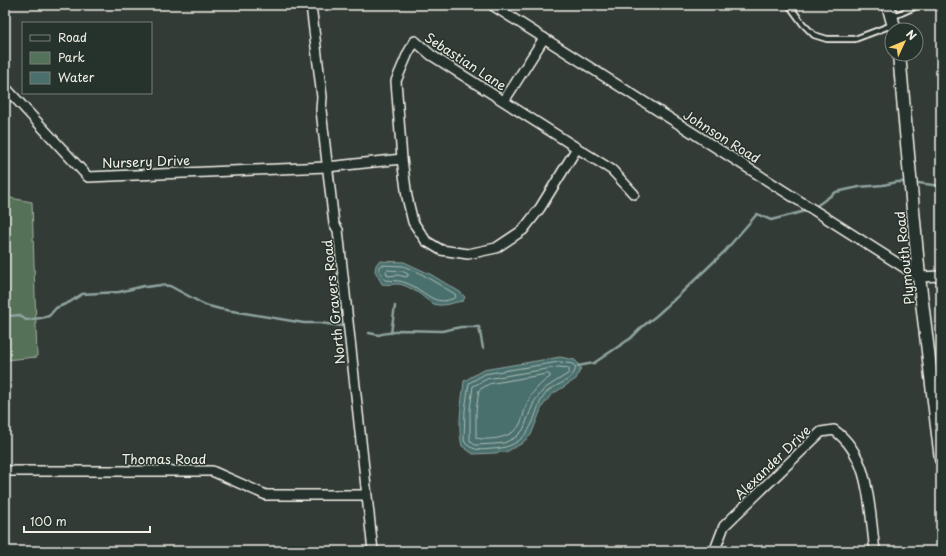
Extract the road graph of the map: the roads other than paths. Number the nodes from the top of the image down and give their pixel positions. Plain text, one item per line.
1 (311, 5) edge
2 (492, 5) edge
3 (790, 5) edge
4 (888, 5) edge
5 (919, 5) edge
6 (893, 22) edge
7 (897, 22) edge
8 (884, 28) edge
9 (544, 38) junction
10 (900, 62) edge
11 (5, 87) edge
12 (504, 101) junction
13 (577, 148) junction
14 (402, 159) junction
15 (327, 167) junction
16 (634, 194) dead end
17 (941, 276) edge
18 (919, 277) junction
19 (941, 459) edge
20 (5, 471) edge
21 (366, 495) junction
22 (373, 551) edge
23 (716, 551) edge
24 (875, 551) edge

1 - 15 street, North Gravers Road
2 - 9 street, Johnson Road
3 - 8 lane
4 - 6 main road
5 - 7 lane
9 - 12 street, Sebastian Lane
9 - 18 street, Johnson Road
10 - 18 main road, Plymouth Road
11 - 15 street, Nursery Drive
12 - 13 street, Sebastian Lane
12 - 14 street, Sebastian Lane
13 - 14 street, Sebastian Lane
13 - 16 street, Sebastian Lane
14 - 15 street
15 - 21 street, North Gravers Road
17 - 18 street
18 - 19 main road, Plymouth Road
20 - 21 street, Thomas Road
21 - 22 street, North Gravers Road
23 - 24 street, Alexander Drive

